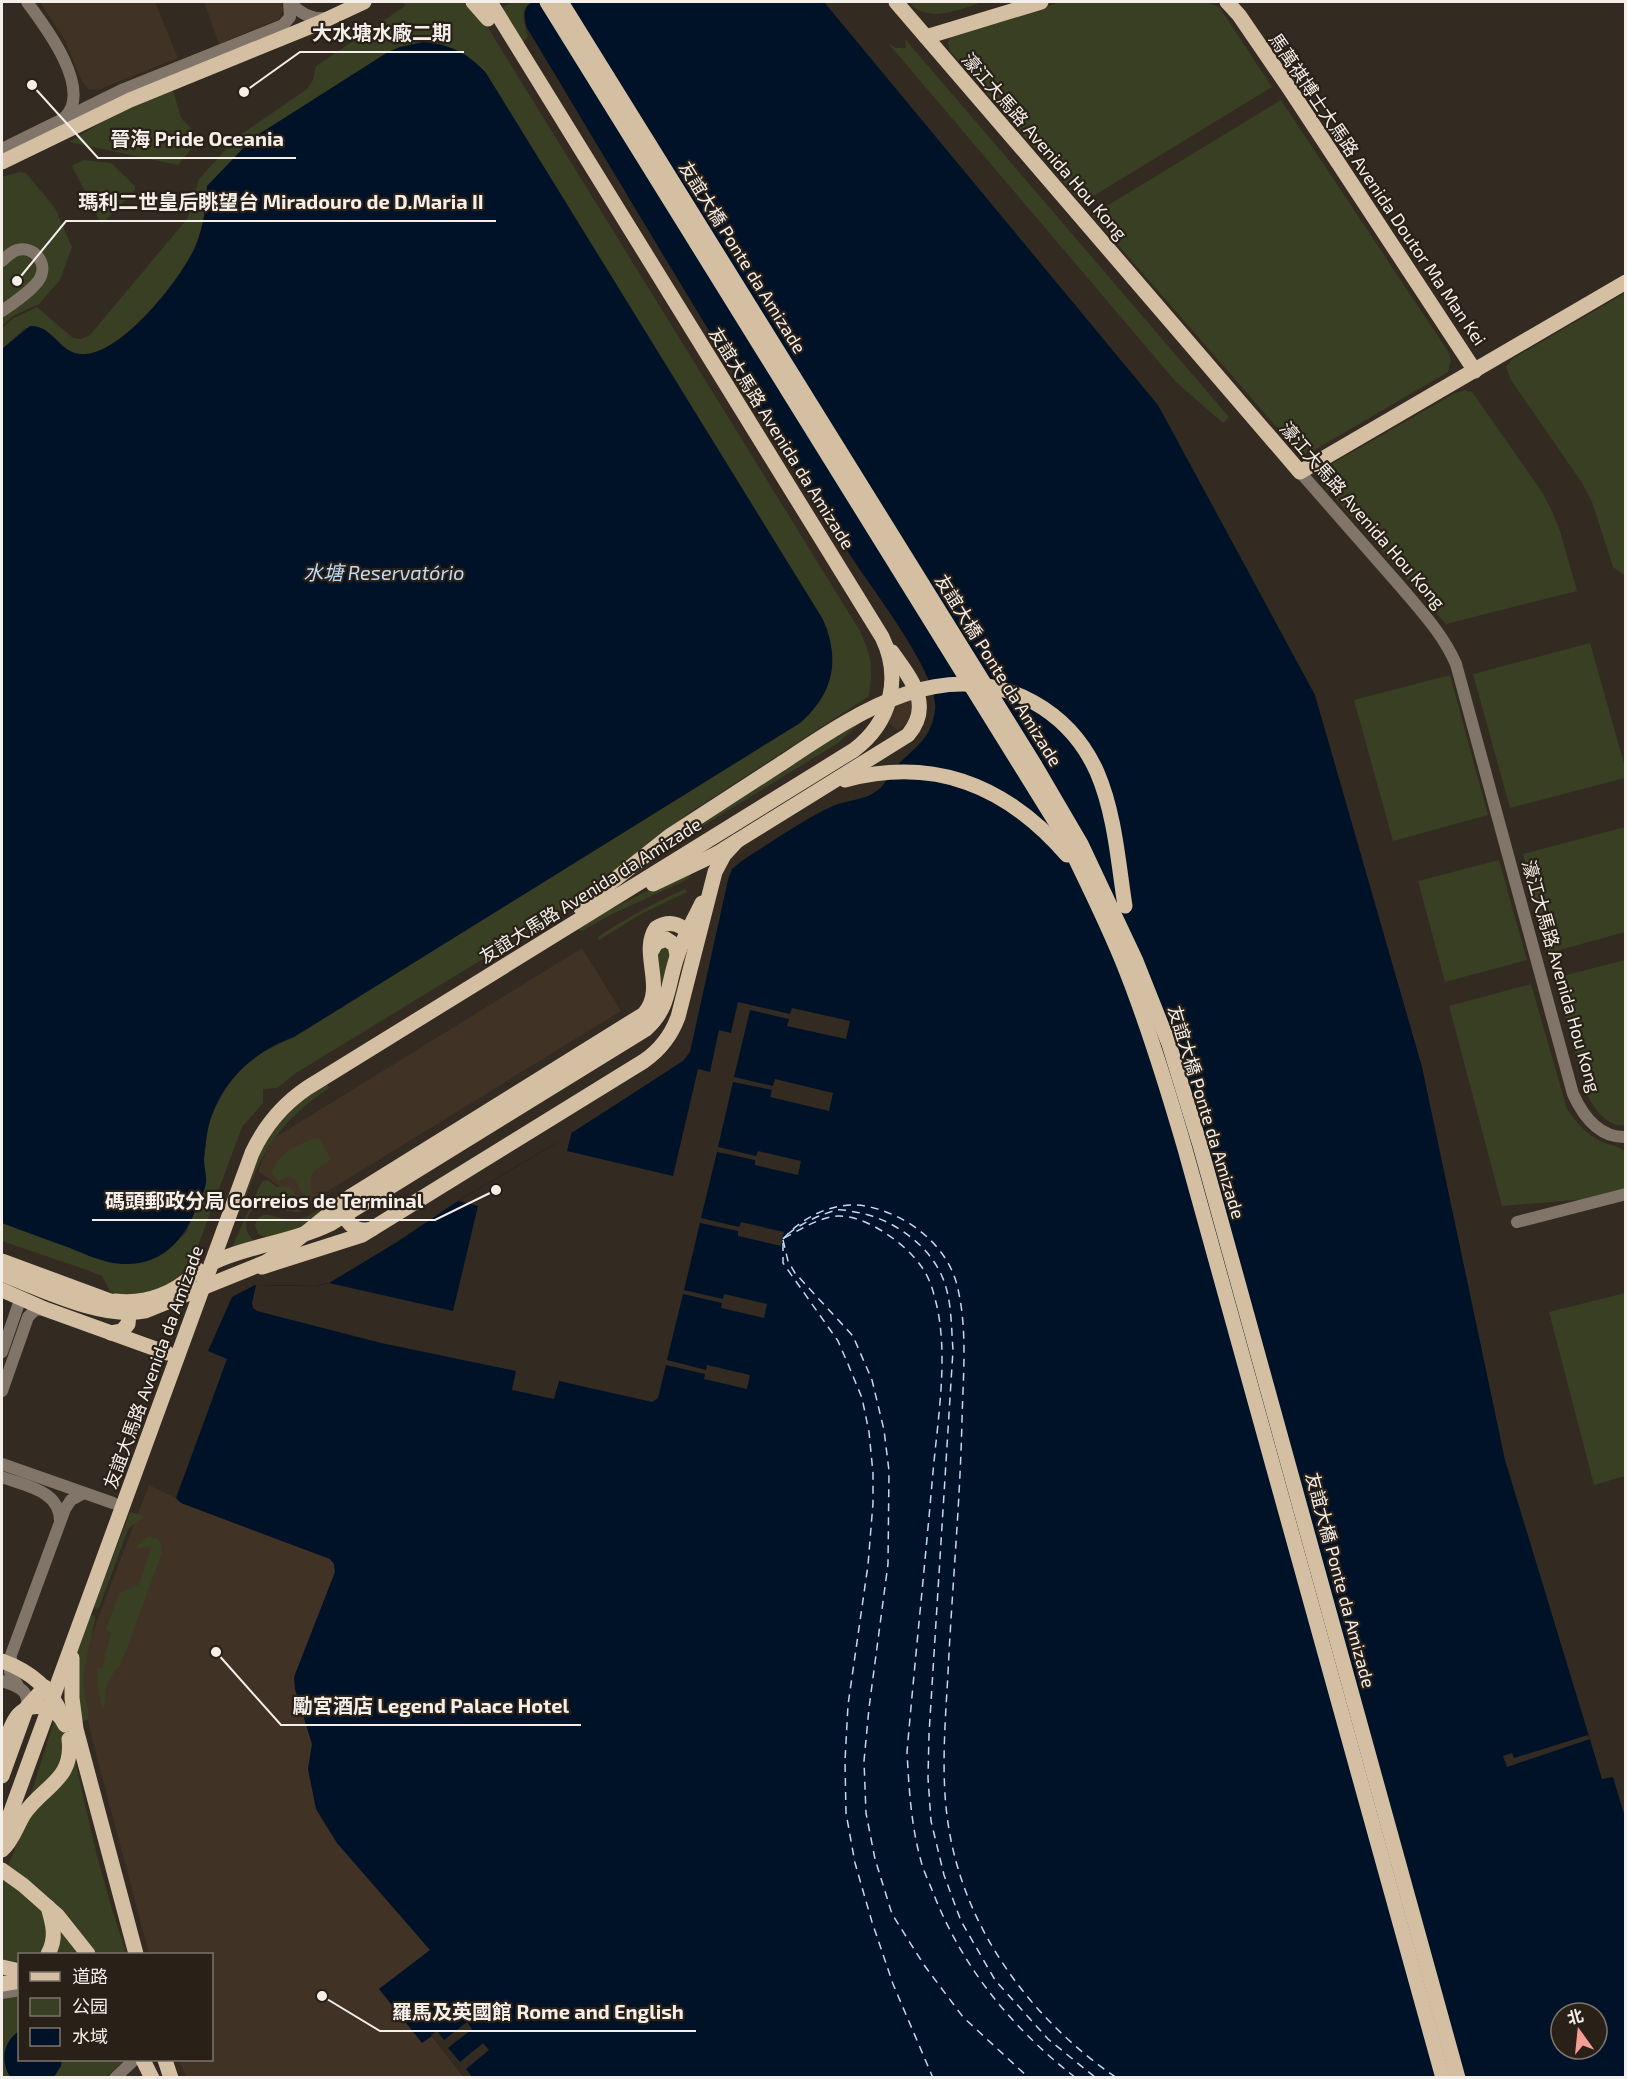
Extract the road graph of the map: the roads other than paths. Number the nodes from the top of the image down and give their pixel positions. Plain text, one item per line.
1 (27, 2) edge
2 (289, 2) edge
3 (364, 2) edge
4 (473, 2) edge
5 (478, 2) edge
6 (547, 2) edge
7 (561, 2) edge
8 (896, 2) edge
9 (1041, 2) edge
10 (1227, 2) edge
11 (492, 9) edge
12 (331, 18) junction
13 (926, 37) junction
14 (73, 86) junction
15 (105, 99) junction
16 (60, 121) junction
17 (2, 149) edge
18 (2, 162) edge
19 (2, 261) edge
20 (1626, 282) edge
21 (2, 311) edge
22 (1475, 371) junction
23 (1300, 472) junction
24 (882, 637) junction
25 (828, 786) junction
26 (737, 841) junction
27 (714, 879) junction
28 (1096, 901) junction
29 (583, 911) junction
30 (688, 932) junction
31 (651, 952) junction
32 (677, 955) junction
33 (693, 956) junction
34 (1136, 961) junction
35 (1626, 1137) edge
36 (1626, 1194) edge
37 (351, 1196) junction
38 (1517, 1222) dead end
39 (372, 1229) junction
40 (2, 1262) edge
41 (205, 1267) junction
42 (2, 1274) edge
43 (223, 1280) junction
44 (9, 1293) edge
45 (104, 1299) junction
46 (45, 1309) junction
47 (111, 1333) junction
48 (2, 1352) edge
49 (168, 1353) junction
50 (2, 1391) edge
51 (2, 1464) edge
52 (2, 1477) edge
53 (84, 1493) junction
54 (112, 1503) junction
55 (58, 1527) junction
56 (74, 1637) junction
57 (6, 1658) edge
58 (2, 1667) edge
59 (2, 1681) edge
60 (18, 1686) junction
61 (45, 1687) junction
62 (27, 1707) junction
63 (67, 1732) junction
64 (2, 1753) edge
65 (2, 1776) edge
66 (2, 1806) edge
67 (2, 1836) edge
68 (2, 1850) edge
69 (3, 1871) edge
70 (48, 1907) junction
71 (49, 1953) edge
72 (87, 1953) edge
73 (131, 1953) edge
74 (136, 1953) edge
75 (2, 1967) edge
76 (18, 1971) edge
77 (18, 1981) edge
78 (2, 1984) edge
79 (18, 1990) edge
80 (2, 1993) edge
81 (133, 2061) edge
82 (144, 2061) edge
83 (165, 2061) edge
84 (115, 2078) edge
85 (152, 2078) edge
86 (171, 2078) edge
87 (1443, 2078) edge
88 (1458, 2078) edge

1 - 14 street
2 - 12 street
2 - 15 street
3 - 12 main road
4 - 11 main road
5 - 11 main road, 友誼大馬路 Avenida da Amizade
6 - 28 main road, 友誼大橋 Ponte da Amizade
7 - 34 main road, 友誼大橋 Ponte da Amizade
8 - 13 main road, 濠江大馬路 Avenida Hou Kong
9 - 13 main road
10 - 22 main road, 馬萬祺博士大馬路 Avenida Doutor Ma Man Kei
11 - 24 main road, 友誼大馬路 Avenida da Amizade
11 - 29 main road, 友誼大馬路 Avenida da Amizade
12 - 18 main road
13 - 23 main road, 濠江大馬路 Avenida Hou Kong
14 - 15 street
14 - 16 street
15 - 16 street
16 - 17 street
19 - 21 street
20 - 22 main road
22 - 23 main road
23 - 35 street, 濠江大馬路 Avenida Hou Kong
24 - 25 main road
24 - 29 main road, 友誼大馬路 Avenida da Amizade
25 - 26 main road
25 - 28 main road
26 - 27 main road
26 - 29 main road
27 - 30 main road
27 - 33 main road
28 - 87 main road, 友誼大橋 Ponte da Amizade
29 - 34 main road, bridge
29 - 41 main road, 友誼大馬路 Avenida da Amizade
30 - 31 main road
30 - 32 main road
30 - 33 main road
31 - 32 main road
31 - 37 main road
32 - 41 main road
33 - 39 main road
34 - 88 main road, 友誼大橋 Ponte da Amizade
36 - 38 street
37 - 39 main road, bridge
37 - 43 main road, bridge
39 - 43 main road, bridge
40 - 45 main road
41 - 45 main road
41 - 49 main road, 友誼大馬路 Avenida da Amizade
41 - 56 main road, 友誼大馬路 Avenida da Amizade
42 - 43 main road, bridge
44 - 46 main road
44 - 48 street
45 - 47 main road
46 - 47 main road
46 - 50 street
47 - 49 main road
49 - 54 main road, 友誼大馬路 Avenida da Amizade
51 - 53 street
52 - 55 street
53 - 54 street
53 - 55 street
54 - 61 main road, 友誼大馬路 Avenida da Amizade
55 - 57 street
56 - 67 main road, 友誼大馬路 Avenida da Amizade
56 - 74 main road
57 - 58 street
57 - 60 street
57 - 63 main road, bridge
59 - 60 street
60 - 62 street
61 - 62 main road
61 - 66 main road, 友誼大馬路 Avenida da Amizade
62 - 65 main road
63 - 64 main road, bridge
63 - 68 main road
63 - 73 main road
69 - 70 main road
70 - 71 main road
70 - 72 main road
75 - 76 main road
77 - 78 main road
79 - 80 street
81 - 84 street
82 - 85 main road
83 - 86 main road

